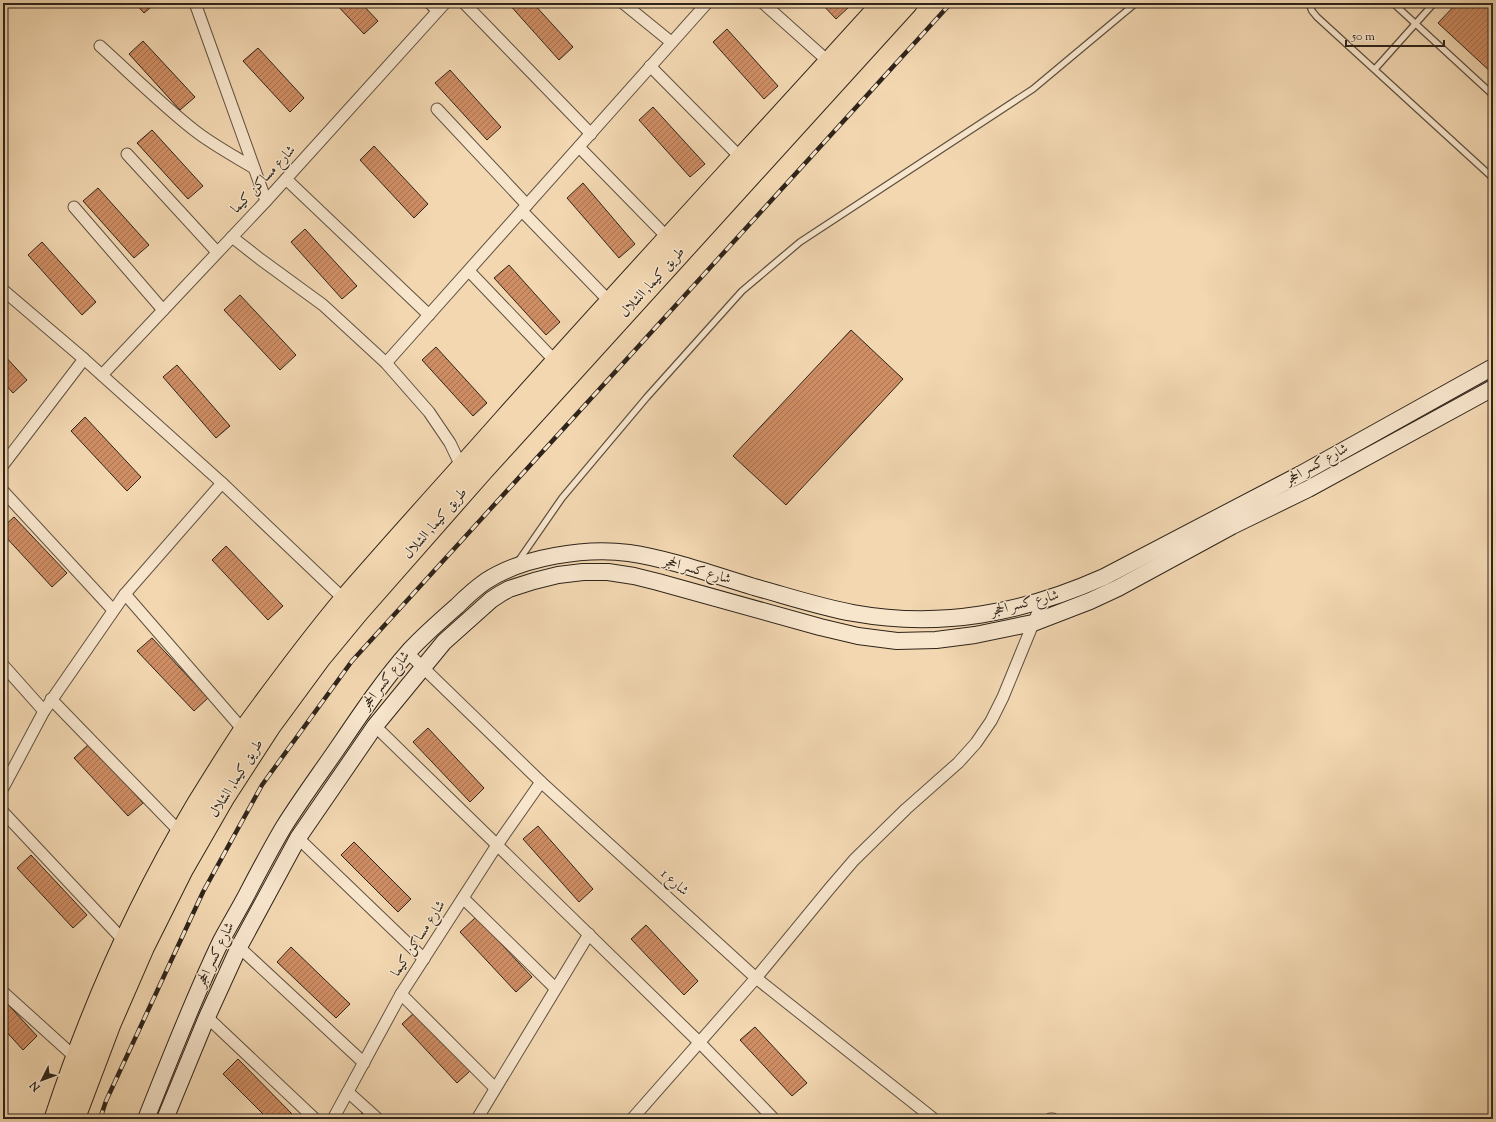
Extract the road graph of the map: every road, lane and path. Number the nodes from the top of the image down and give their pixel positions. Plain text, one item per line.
1 (195, 3) edge
2 (426, 3) edge
3 (445, 3) edge
4 (464, 3) edge
5 (623, 3) edge
6 (707, 3) edge
7 (763, 3) edge
8 (883, 3) edge
9 (907, 3) edge
10 (1136, 3) edge
11 (1309, 3) edge
12 (1393, 3) edge
13 (1434, 3) edge
14 (436, 13) junction
15 (1416, 24) junction
16 (671, 42) junction
17 (100, 46) dead end
18 (650, 66) junction
19 (1375, 69) junction
20 (826, 75) junction
21 (1493, 95) edge
22 (437, 109) dead end
23 (591, 134) junction
24 (579, 147) junction
25 (127, 154) dead end
26 (741, 158) junction
27 (254, 168) junction
28 (1493, 178) edge
29 (286, 179) junction
30 (266, 201) junction
31 (74, 207) dead end
32 (525, 208) junction
33 (232, 237) junction
34 (668, 238) junction
35 (217, 252) junction
36 (469, 271) junction
37 (3, 290) edge
38 (610, 302) junction
39 (164, 310) junction
40 (429, 315) junction
41 (84, 359) junction
42 (556, 362) junction
43 (386, 363) junction
44 (1493, 367) edge
45 (102, 376) junction
46 (1493, 388) edge
47 (1423, 406) junction
48 (1432, 421) junction
49 (3, 464) edge
50 (462, 468) junction
51 (1301, 474) junction
52 (222, 483) junction
53 (1308, 489) junction
54 (3, 491) edge
55 (1228, 520) junction
56 (514, 569) junction
57 (509, 589) junction
58 (125, 594) junction
59 (1042, 602) junction
60 (351, 606) junction
61 (113, 610) junction
62 (1033, 623) junction
63 (408, 653) junction
64 (3, 665) edge
65 (422, 668) junction
66 (51, 699) junction
67 (44, 711) junction
68 (374, 726) junction
69 (244, 731) junction
70 (541, 782) junction
71 (3, 788) edge
72 (3, 812) edge
73 (180, 833) junction
74 (298, 838) junction
75 (497, 845) junction
76 (463, 898) junction
77 (589, 934) junction
78 (125, 942) junction
79 (239, 947) junction
80 (424, 959) junction
81 (756, 978) junction
82 (555, 988) junction
83 (3, 992) edge
84 (402, 994) junction
85 (207, 1017) junction
86 (700, 1043) junction
87 (76, 1058) junction
88 (364, 1063) junction
89 (495, 1088) junction
90 (348, 1092) junction
91 (55, 1119) edge
92 (74, 1119) edge
93 (146, 1119) edge
94 (165, 1119) edge
95 (315, 1119) edge
96 (333, 1119) edge
97 (378, 1119) edge
98 (477, 1119) edge
99 (632, 1119) edge
100 (774, 1119) edge
101 (934, 1119) edge

1 - 27 street
2 - 14 lane
3 - 14 street, شارع مساكن كيما
4 - 23 street
5 - 16 street
6 - 16 street
7 - 20 street
8 - 20 highway, طريق كيما, الشلال
9 - 20 highway, طريق كيما, الشلال
10 - 56 lane
11 - 19 lane
12 - 15 lane
13 - 15 lane
14 - 29 street, شارع مساكن كيما
15 - 19 lane
15 - 21 lane
16 - 18 street
17 - 27 street
18 - 23 street
18 - 26 street
19 - 28 lane
20 - 26 highway, طريق كيما, الشلال
20 - 60 highway, طريق كيما, الشلال
22 - 32 street
23 - 24 street
24 - 32 street
24 - 34 street
25 - 35 street
26 - 34 highway, طريق كيما, الشلال
27 - 30 street
29 - 30 street, شارع مساكن كيما
29 - 40 street
30 - 33 street, شارع مساكن كيما
31 - 39 street
32 - 36 street
32 - 38 street
33 - 35 street, شارع مساكن كيما
33 - 43 street
34 - 38 highway, طريق كيما, الشلال
35 - 39 street, شارع مساكن كيما
36 - 40 street
36 - 42 street
37 - 41 street
38 - 42 highway, طريق كيما, الشلال
39 - 45 street, شارع مساكن كيما
40 - 43 street
41 - 45 street
41 - 49 street
42 - 50 highway, طريق كيما, الشلال
43 - 50 street
44 - 47 main road, شارع كسر الحجر
45 - 52 street
46 - 48 main road, شارع كسر الحجر
47 - 48 main road
47 - 51 main road, شارع كسر الحجر
48 - 53 main road, شارع كسر الحجر
50 - 60 highway, طريق كيما, الشلال
51 - 53 main road
51 - 55 main road, شارع كسر الحجر
52 - 58 street
52 - 60 street
53 - 55 main road, شارع كسر الحجر
54 - 61 street
55 - 59 main road, شارع كسر الحجر
55 - 62 main road, شارع كسر الحجر
56 - 57 main road
56 - 59 main road, شارع كسر الحجر
56 - 63 main road, شارع كسر الحجر
57 - 62 main road, شارع كسر الحجر
57 - 65 main road, شارع كسر الحجر
58 - 61 street
58 - 69 street
59 - 62 street
60 - 69 highway, طريق كيما, الشلال
60 - 92 highway, طريق كيما, الشلال
61 - 66 street
62 - 81 street
63 - 65 street, شارع 1
63 - 93 main road, شارع كسر الحجر
64 - 67 street
65 - 68 main road, شارع كسر الحجر
65 - 70 street, شارع 1
66 - 67 street
66 - 73 street
67 - 71 street
68 - 74 main road, شارع كسر الحجر
68 - 75 street
69 - 73 highway, طريق كيما, الشلال
70 - 75 street, شارع مساكن كيما
70 - 81 street, شارع 1
72 - 78 street
73 - 78 highway, طريق كيما, الشلال
74 - 79 main road, شارع كسر الحجر
74 - 80 street
75 - 76 street, شارع مساكن كيما
75 - 77 street
76 - 80 street, شارع مساكن كيما
76 - 82 street
77 - 82 street
77 - 86 street
78 - 87 highway, طريق كيما, الشلال
79 - 85 main road, شارع كسر الحجر
79 - 88 street
80 - 84 street, شارع مساكن كيما
81 - 86 street
81 - 101 street, شارع 1
82 - 89 street
83 - 87 street
84 - 88 street, شارع مساكن كيما
84 - 89 street
85 - 94 main road, شارع كسر الحجر
85 - 95 street
86 - 99 street
86 - 100 street
87 - 91 highway, طريق كيما, الشلال
88 - 90 street, شارع مساكن كيما
89 - 98 street
90 - 96 street, شارع مساكن كيما
90 - 97 street

